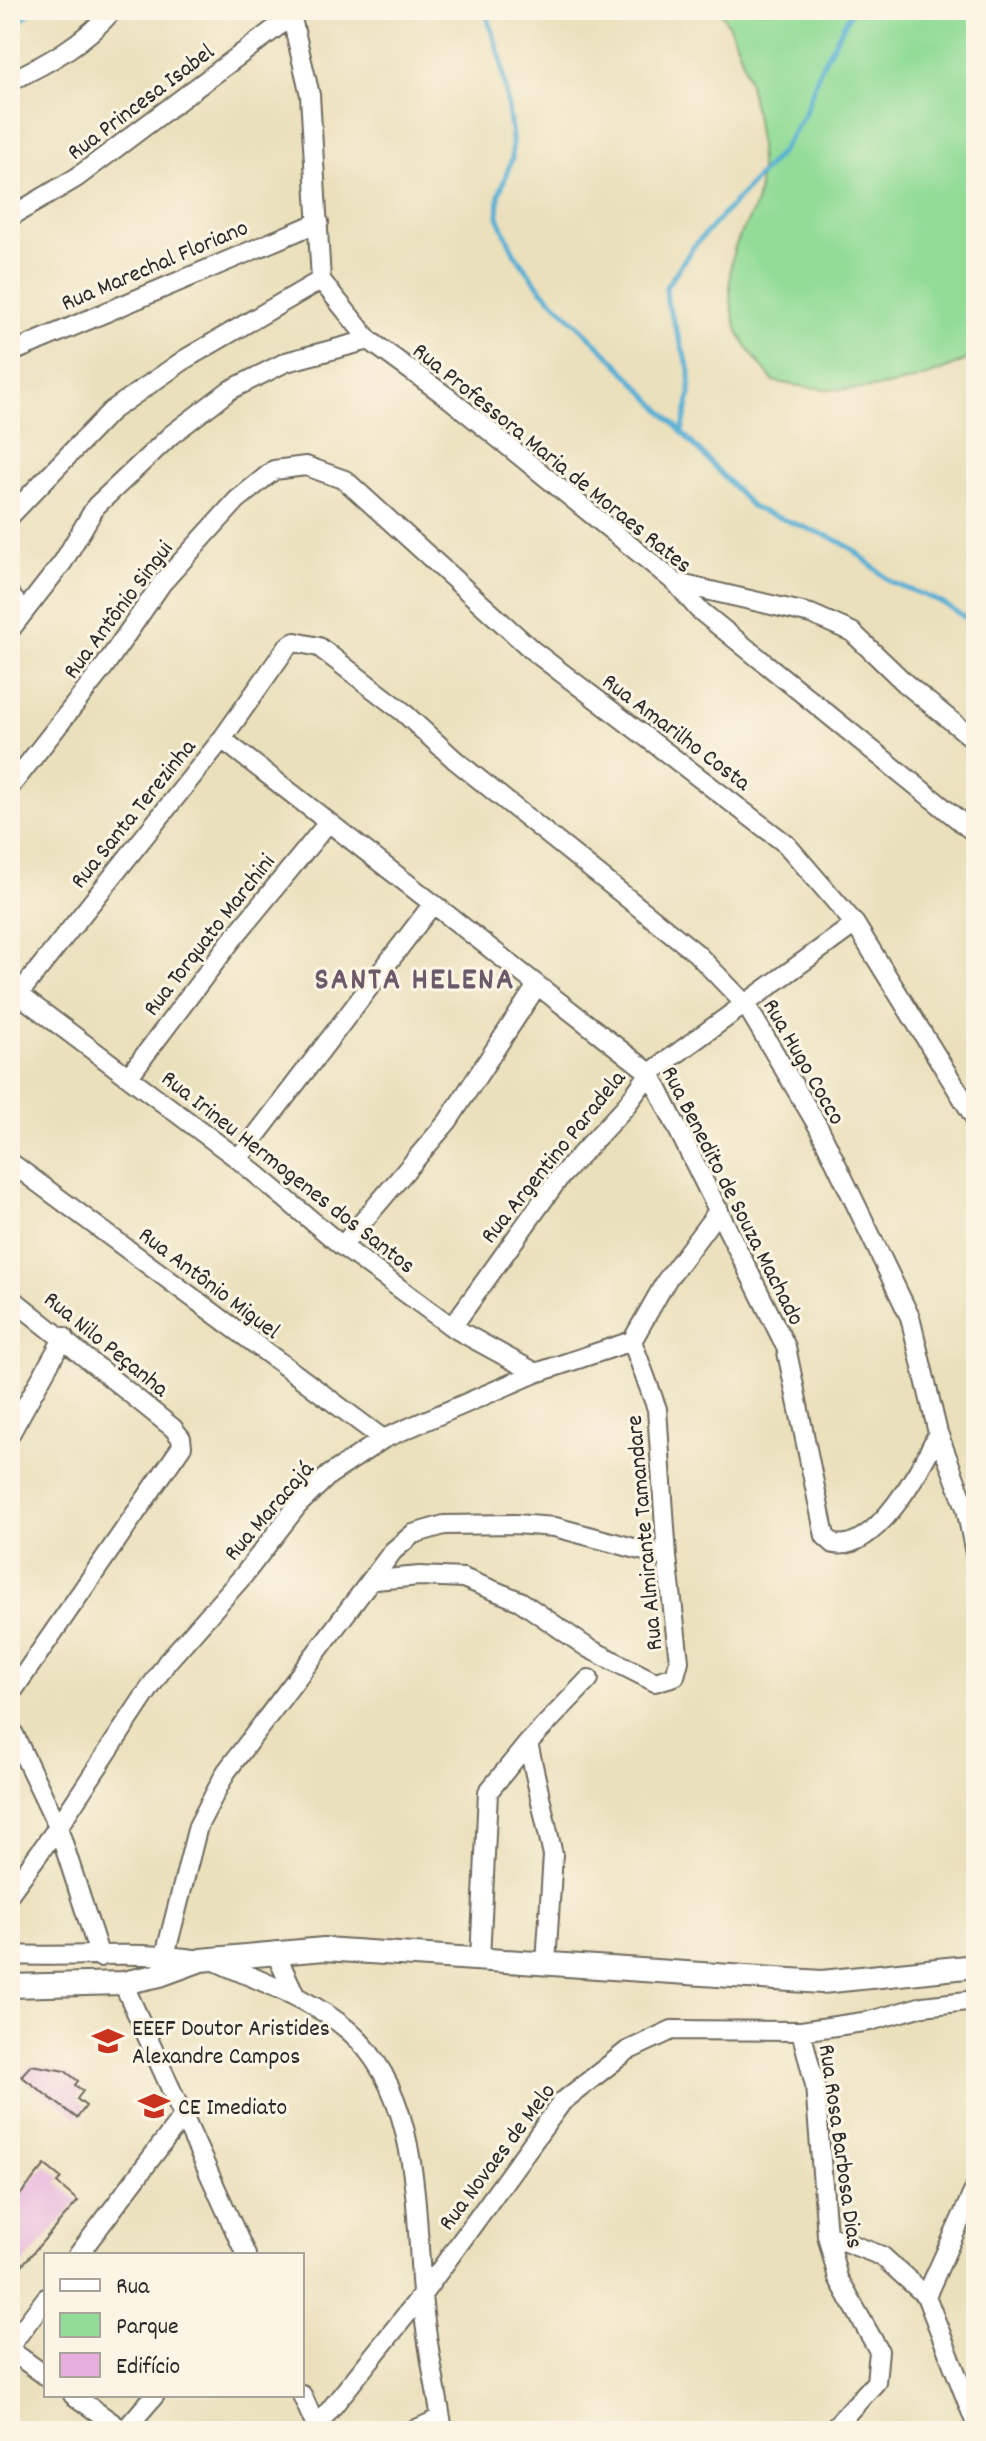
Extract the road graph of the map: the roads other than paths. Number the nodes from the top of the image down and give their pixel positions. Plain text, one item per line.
1 (113, 10) edge
2 (292, 13) edge
3 (10, 81) edge
4 (10, 217) edge
5 (319, 222) junction
6 (321, 280) junction
7 (369, 340) junction
8 (10, 353) edge
9 (274, 470) joint
10 (10, 516) edge
11 (676, 583) junction
12 (10, 595) edge
13 (24, 612) junction
14 (10, 630) edge
15 (287, 647) joint
16 (222, 739) junction
17 (976, 741) edge
18 (10, 787) edge
19 (327, 824) junction
20 (976, 834) edge
21 (432, 905) junction
22 (855, 924) junction
23 (536, 987) junction
24 (14, 1000) edge
25 (746, 1005) junction
26 (650, 1073) junction
27 (129, 1076) junction
28 (976, 1120) edge
29 (238, 1159) junction
30 (10, 1162) edge
31 (719, 1210) junction
32 (342, 1246) junction
33 (10, 1297) edge
34 (452, 1327) junction
35 (64, 1337) junction
36 (632, 1341) junction
37 (536, 1373) junction
38 (938, 1433) junction
39 (10, 1434) edge
40 (383, 1439) junction
41 (667, 1557) junction
42 (976, 1559) edge
43 (375, 1580) junction
44 (589, 1679) dead end
45 (10, 1695) edge
46 (10, 1726) edge
47 (528, 1743) junction
48 (58, 1827) junction
49 (10, 1893) edge
50 (276, 1954) junction
51 (10, 1955) edge
52 (100, 1957) junction
53 (480, 1959) junction
54 (207, 1960) junction
55 (546, 1963) junction
56 (162, 1964) junction
57 (976, 1966) edge
58 (123, 1983) junction
59 (10, 1986) edge
60 (296, 1997) junction
61 (976, 2000) edge
62 (801, 2031) junction
63 (183, 2116) junction
64 (976, 2186) edge
65 (827, 2235) junction
66 (80, 2253) edge
67 (245, 2253) edge
68 (422, 2295) junction
69 (926, 2296) junction
70 (44, 2301) edge
71 (10, 2348) edge
72 (44, 2374) edge
73 (76, 2397) edge
74 (153, 2397) edge
75 (303, 2397) edge
76 (442, 2424) edge
77 (976, 2424) edge
78 (315, 2430) edge
79 (124, 2431) edge
80 (412, 2431) edge
81 (831, 2431) edge

1 - 3 street
2 - 4 street, Rua Princesa Isabel
2 - 5 street
5 - 6 street
5 - 8 street, Rua Marechal Floriano
6 - 7 street, Rua Professora Maria de Moraes Rates
6 - 10 street
7 - 11 street, Rua Professora Maria de Moraes Rates
7 - 13 street
9 - 18 street, Rua Antônio Singui
9 - 22 street, Rua Amarilho Costa
11 - 17 street
11 - 20 street, Rua Professora Maria de Moraes Rates
12 - 13 street
13 - 14 street
15 - 16 street, Rua Santa Terezinha
15 - 25 street, Rua Hugo Cocco
16 - 19 street, Rua Benedito de Souza Machado
16 - 24 street, Rua Santa Terezinha
19 - 21 street, Rua Benedito de Souza Machado
19 - 27 street, Rua Torquato Marchini
21 - 23 street, Rua Benedito de Souza Machado
21 - 29 street
22 - 25 street, Rua Argentino Paradela
22 - 28 street, Rua Amarilho Costa
23 - 26 street, Rua Benedito de Souza Machado
23 - 32 street
24 - 27 street, Rua Irineu Hermogenes dos Santos
25 - 26 street, Rua Argentino Paradela
25 - 38 street, Rua Hugo Cocco
26 - 31 street, Rua Benedito de Souza Machado
26 - 34 street, Rua Argentino Paradela
27 - 29 street, Rua Irineu Hermogenes dos Santos
29 - 32 street, Rua Irineu Hermogenes dos Santos
30 - 40 street, Rua Antônio Miguel
31 - 36 street
31 - 38 street, Rua Benedito de Souza Machado
32 - 34 street, Rua Irineu Hermogenes dos Santos
33 - 35 street, Rua Nilo Peçanha
34 - 37 street, Rua Irineu Hermogenes dos Santos
35 - 39 street
35 - 45 street, Rua Nilo Peçanha
36 - 37 street, Rua Maracajá
36 - 41 street, Rua Almirante Tamandare
37 - 40 street, Rua Maracajá
38 - 42 street, Rua Hugo Cocco
40 - 48 street, Rua Maracajá
41 - 43 street
41 - 43 street, Rua Almirante Tamandare
43 - 56 street
44 - 47 street
46 - 48 street
47 - 53 street
47 - 55 street
48 - 49 street, Rua Maracajá
48 - 52 street
50 - 53 street
50 - 54 street
50 - 60 street
51 - 52 street
52 - 56 street
53 - 55 street
54 - 56 street
54 - 60 street
55 - 57 street
56 - 58 street
58 - 59 street
58 - 63 street
60 - 68 street
61 - 62 street, Rua Novaes de Melo
62 - 65 street, Rua Rosa Barbosa Dias
62 - 68 street, Rua Novaes de Melo
63 - 66 street
63 - 67 street
64 - 69 street
65 - 69 street
65 - 81 street, Rua Rosa Barbosa Dias
68 - 76 street
68 - 78 street, Rua Novaes de Melo
69 - 77 street
70 - 71 street
71 - 72 street
73 - 79 street
74 - 79 street
75 - 78 street
76 - 80 street

